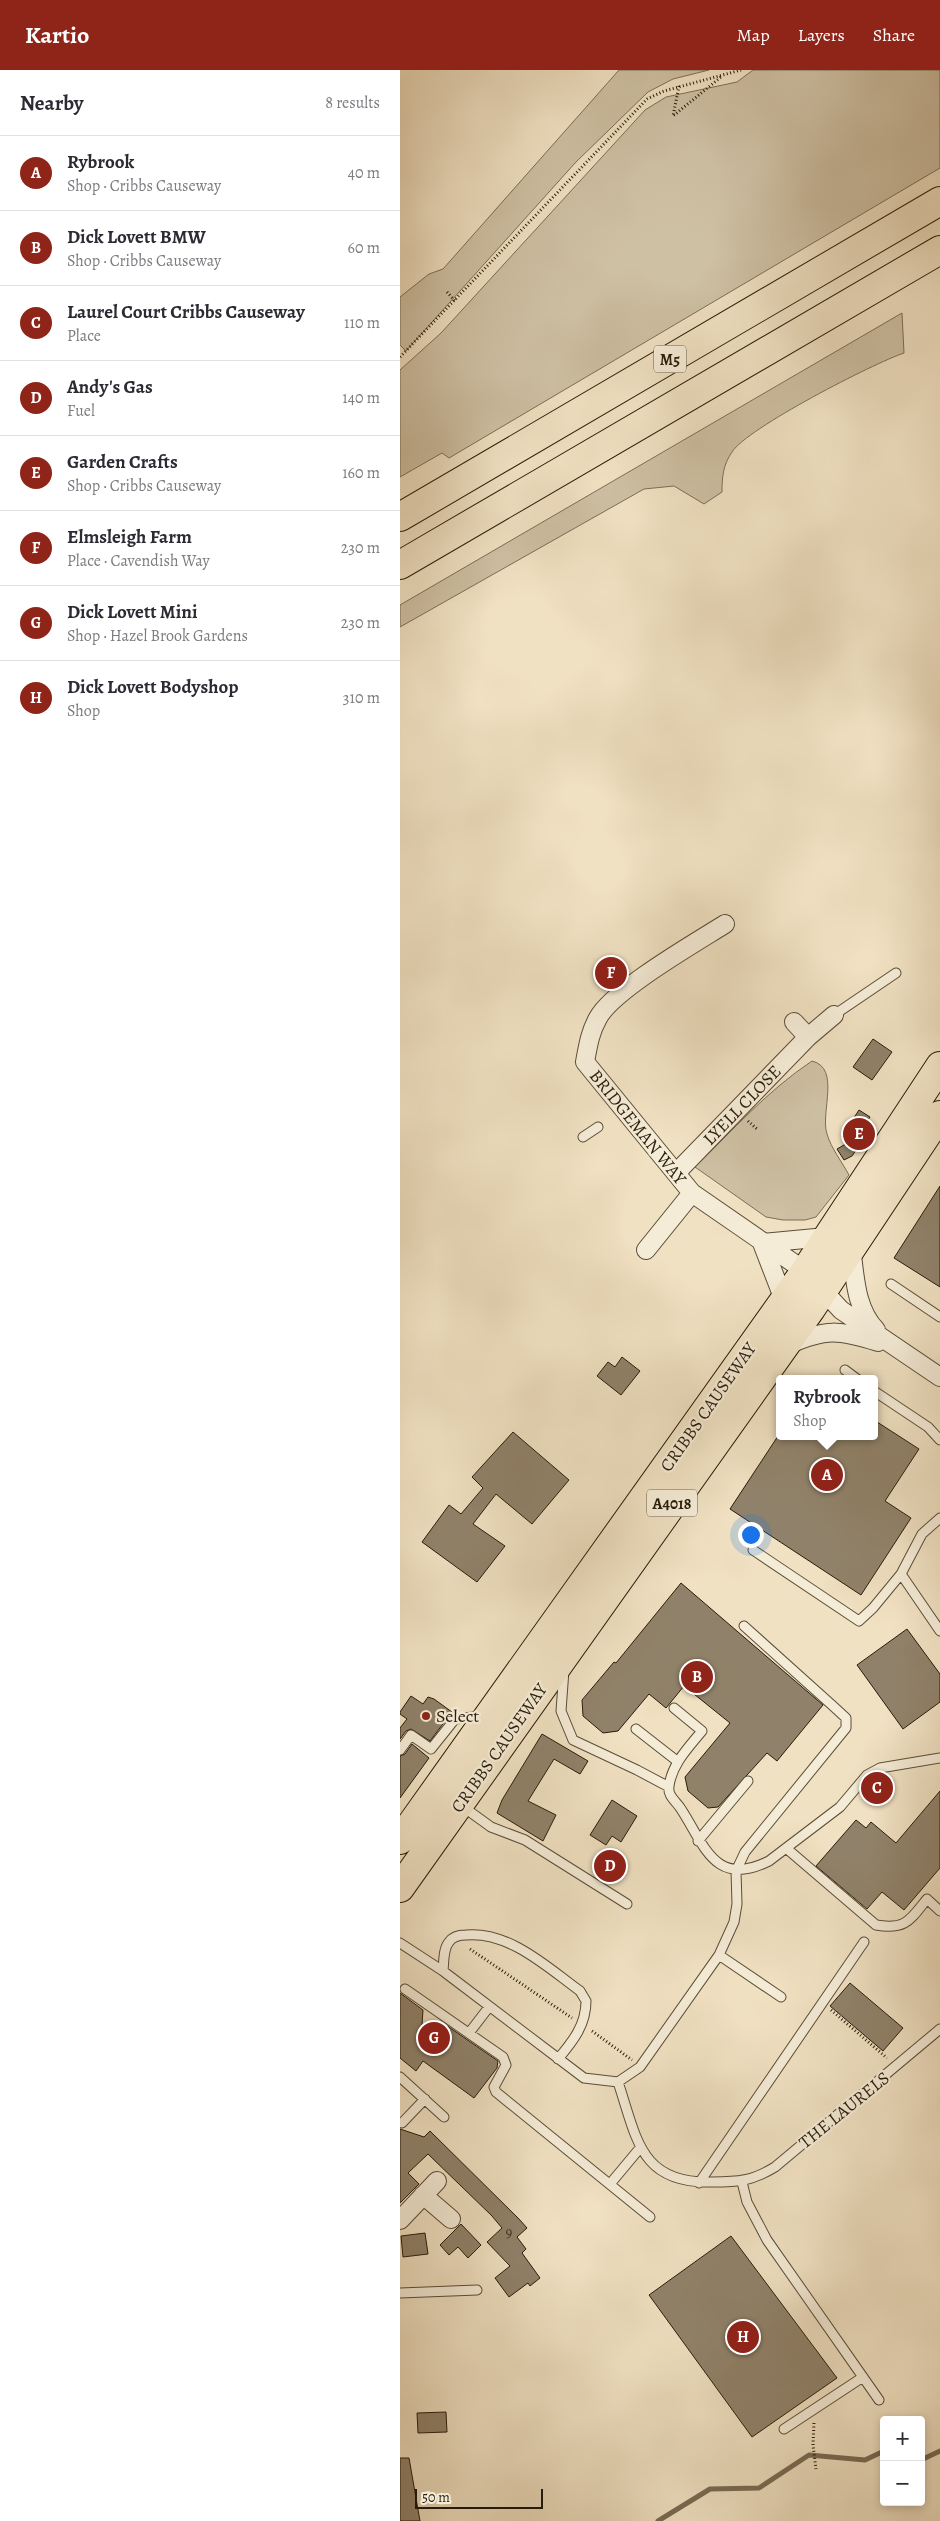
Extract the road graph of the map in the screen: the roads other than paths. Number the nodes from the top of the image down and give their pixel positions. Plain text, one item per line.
1 (940, 201) edge
2 (940, 250) edge
3 (400, 517) edge
4 (400, 565) edge
5 (725, 924) dead end
6 (896, 972) dead end
7 (834, 1015) joint
8 (794, 1022) dead end
9 (808, 1038) junction
10 (940, 1066) edge
11 (940, 1115) edge
12 (598, 1127) dead end
13 (583, 1137) dead end
14 (676, 1173) junction
15 (692, 1193) junction
16 (826, 1237) junction
17 (762, 1243) junction
18 (852, 1247) junction
19 (646, 1250) dead end
20 (814, 1281) junction
21 (891, 1284) dead end
22 (784, 1300) junction
23 (940, 1317) edge
24 (893, 1347) junction
25 (782, 1348) junction
26 (844, 1370) dead end
27 (851, 1375) edge
28 (940, 1377) edge
29 (878, 1394) edge
30 (940, 1440) edge
31 (940, 1518) edge
32 (753, 1550) dead end
33 (900, 1574) junction
34 (744, 1626) dead end
35 (940, 1632) edge
36 (565, 1655) junction
37 (674, 1708) dead end
38 (487, 1716) junction
39 (636, 1729) dead end
40 (400, 1750) edge
41 (940, 1758) edge
42 (677, 1761) junction
43 (748, 1781) dead end
44 (669, 1787) junction
45 (460, 1805) junction
46 (400, 1840) edge
47 (698, 1841) junction
48 (786, 1848) junction
49 (736, 1871) junction
50 (400, 1888) edge
51 (627, 1904) dead end
52 (940, 1911) edge
53 (864, 1942) dead end
54 (400, 1943) edge
55 (719, 1955) junction
56 (443, 1971) junction
57 (405, 1989) dead end
58 (781, 1997) dead end
59 (489, 2006) junction
60 (940, 2029) edge
61 (469, 2033) junction
62 (558, 2059) junction
63 (400, 2077) edge
64 (618, 2082) junction
65 (425, 2099) junction
66 (444, 2117) dead end
67 (402, 2123) dead end
68 (640, 2148) junction
69 (438, 2181) dead end
70 (742, 2182) junction
71 (699, 2183) junction
72 (610, 2184) junction
73 (424, 2196) junction
74 (650, 2217) dead end
75 (451, 2219) dead end
76 (400, 2220) edge
77 (477, 2290) dead end
78 (400, 2293) edge
79 (863, 2377) junction
80 (879, 2400) dead end
81 (784, 2429) dead end

1 - 3 main road, M5
2 - 4 main road, M5
5 - 14 street, BRIDGEMAN WAY
6 - 7 lane, LYELL CLOSE
7 - 9 street, LYELL CLOSE
8 - 9 street
9 - 14 street, LYELL CLOSE
10 - 16 main road, CRIBBS CAUSEWAY / A4018
11 - 18 main road, CRIBBS CAUSEWAY / A4018
12 - 13 lane
14 - 15 street, BRIDGEMAN WAY
15 - 17 street, BRIDGEMAN WAY
15 - 19 street, BRIDGEMAN WAY
16 - 17 street
16 - 20 main road, CRIBBS CAUSEWAY / A4018
17 - 20 street, BRIDGEMAN WAY
17 - 22 street
18 - 20 main road, CRIBBS CAUSEWAY / A4018
18 - 24 street
20 - 22 main road, CRIBBS CAUSEWAY / A4018
20 - 24 street
20 - 25 main road, CRIBBS CAUSEWAY / A4018
21 - 23 lane
22 - 38 main road, CRIBBS CAUSEWAY / A4018
24 - 25 street
24 - 28 street
25 - 36 main road, CRIBBS CAUSEWAY / A4018
26 - 27 lane
29 - 30 lane
31 - 33 lane
32 - 33 lane
33 - 35 lane
34 - 49 lane
36 - 44 lane
36 - 45 main road, CRIBBS CAUSEWAY / A4018
37 - 42 lane
38 - 40 lane
38 - 46 main road, CRIBBS CAUSEWAY / A4018
39 - 42 lane
41 - 48 lane
42 - 44 lane
43 - 47 lane
44 - 47 lane
45 - 50 main road, CRIBBS CAUSEWAY / A4018
45 - 51 lane
47 - 49 lane
48 - 49 lane
48 - 52 lane
49 - 55 lane
53 - 71 lane
54 - 56 lane
55 - 58 lane
55 - 64 lane
56 - 59 lane
56 - 62 lane
57 - 61 lane
59 - 61 lane
59 - 62 lane
60 - 70 lane, THE LAURELS
61 - 72 lane
62 - 64 lane
63 - 65 lane
64 - 68 lane
65 - 66 lane
65 - 67 lane
68 - 71 lane
68 - 72 lane
69 - 73 street
70 - 71 lane
70 - 79 lane
72 - 74 lane
73 - 75 street
73 - 76 street
77 - 78 lane
79 - 80 lane
79 - 81 lane

